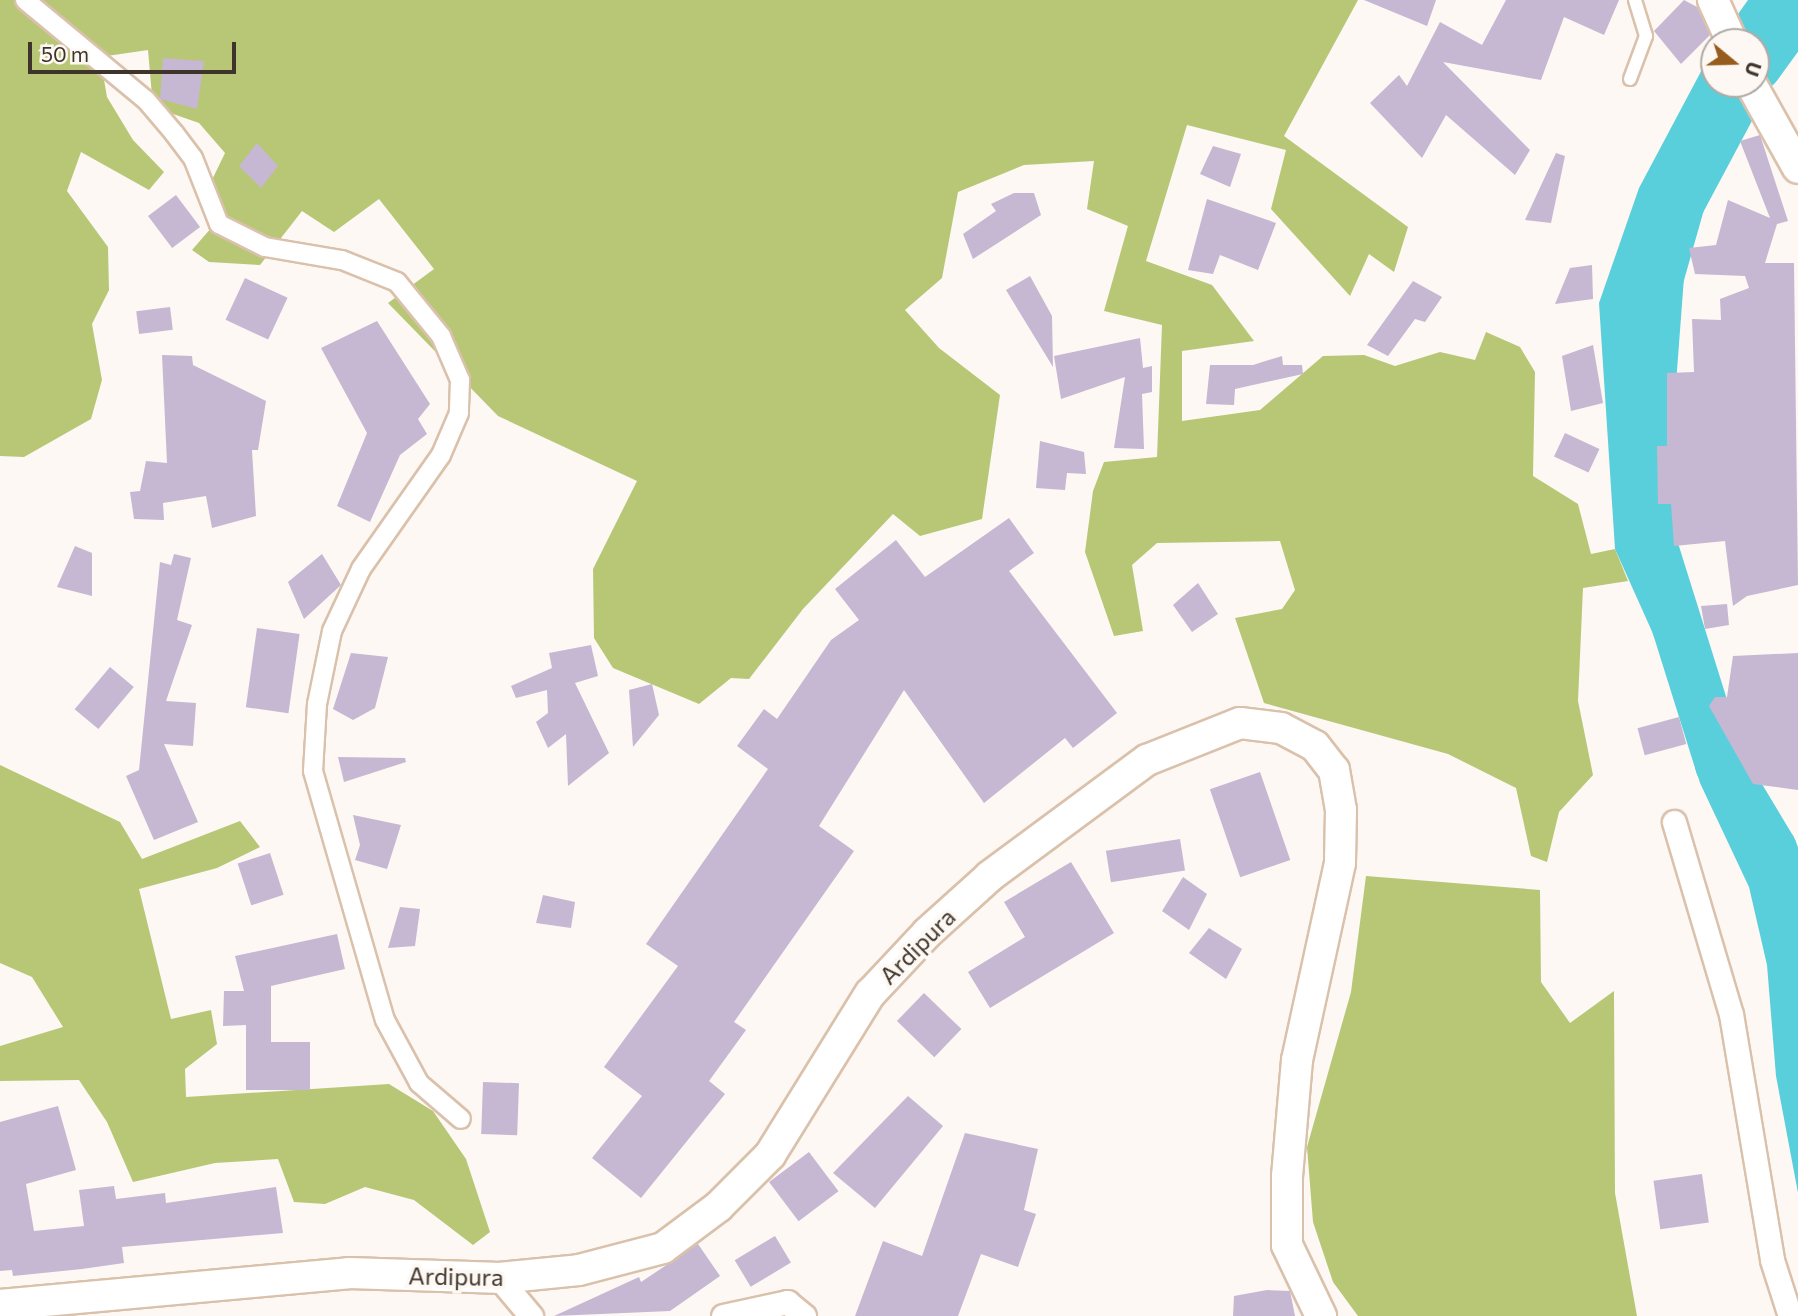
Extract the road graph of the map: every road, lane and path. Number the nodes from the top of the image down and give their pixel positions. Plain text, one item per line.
1 (25, 0) edge
2 (1635, 0) edge
3 (1713, 0) edge
4 (1726, 28) edge
5 (1630, 79) dead end
6 (1758, 98) edge
7 (1798, 168) edge
8 (1674, 822) dead end
9 (461, 1119) dead end
10 (499, 1279) junction
11 (0, 1305) edge
12 (531, 1316) edge
13 (723, 1316) edge
14 (804, 1316) edge
15 (1321, 1316) edge
16 (1790, 1316) edge

1 - 9 street
2 - 5 lane
3 - 4 street
6 - 7 street
8 - 16 street
10 - 11 street, Ardipura
10 - 12 street
10 - 15 street, Ardipura
13 - 14 street

